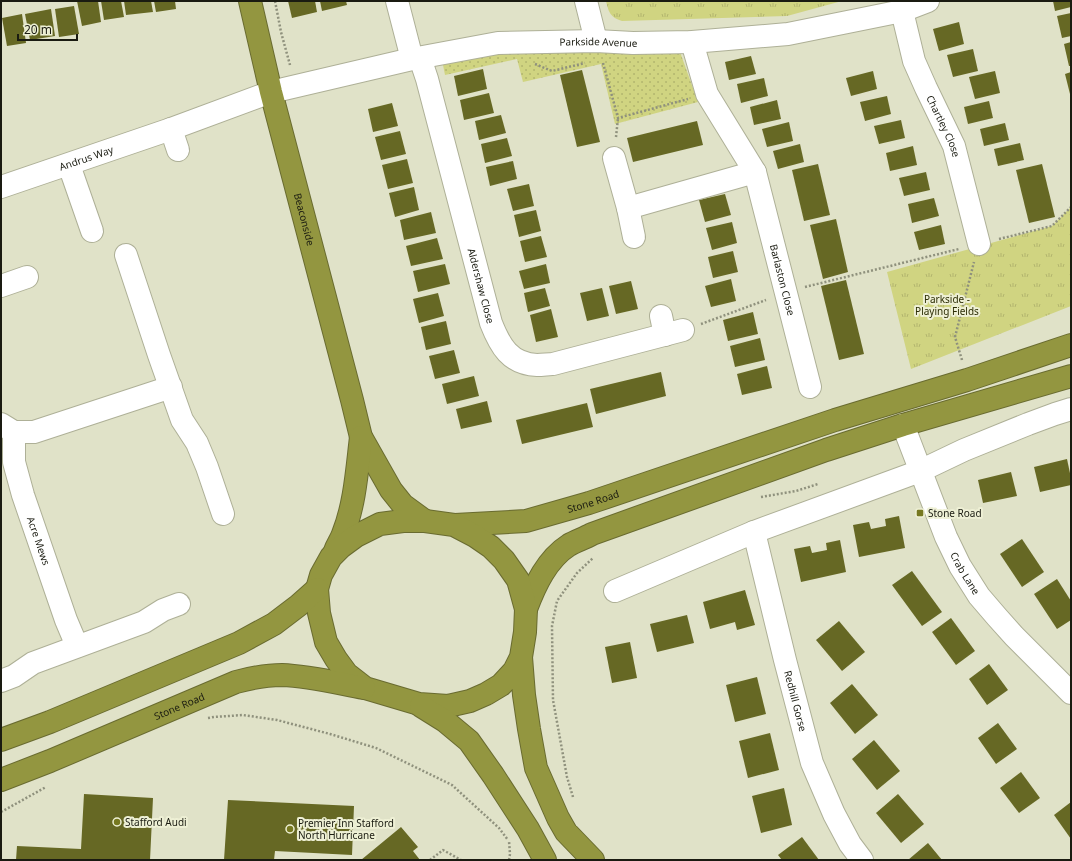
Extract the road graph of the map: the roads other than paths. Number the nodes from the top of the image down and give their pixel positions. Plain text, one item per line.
1 (250, 1) edge
2 (397, 1) edge
3 (586, 1) edge
4 (928, 1) edge
5 (877, 8) edge
6 (902, 11) junction
7 (692, 42) junction
8 (599, 50) junction
9 (416, 59) junction
10 (271, 92) junction
11 (171, 129) junction
12 (178, 150) dead end
13 (614, 158) dead end
14 (69, 165) junction
15 (755, 172) junction
16 (1, 187) edge
17 (628, 208) junction
18 (92, 231) dead end
19 (634, 237) dead end
20 (979, 244) road end
21 (126, 255) dead end
22 (27, 277) dead end
23 (1, 286) edge
24 (670, 327) road end
25 (1071, 345) edge
26 (1071, 376) edge
27 (171, 387) junction
28 (810, 387) dead end
29 (1071, 409) edge
30 (903, 425) junction
31 (8, 428) edge
32 (361, 437) junction
33 (920, 470) junction
34 (223, 514) dead end
35 (425, 521) junction
36 (454, 525) junction
37 (754, 532) junction
38 (331, 557) junction
39 (317, 589) junction
40 (615, 591) dead end
41 (179, 604) dead end
42 (526, 609) junction
43 (76, 646) junction
44 (521, 657) junction
45 (1, 681) edge
46 (365, 688) junction
47 (1071, 693) edge
48 (419, 704) junction
49 (1, 740) edge
50 (1, 780) edge
51 (544, 860) edge
52 (592, 860) edge
53 (862, 860) edge

1 - 10 highway, Beaconside
2 - 9 street, Aldershaw Close
3 - 8 street
4 - 6 street, Parkside Avenue
5 - 6 street, Parkside Avenue
5 - 7 street, Parkside Avenue
6 - 20 street, Chartley Close
7 - 8 street, Parkside Avenue
7 - 15 street, Barlaston Close
8 - 9 street, Parkside Avenue
9 - 10 street, Parkside Avenue
9 - 24 street, Aldershaw Close
10 - 11 street, Andrus Way
10 - 32 highway, Beaconside
11 - 12 street
11 - 14 street, Andrus Way
13 - 17 street
14 - 16 street, Andrus Way
14 - 18 street
15 - 17 street
15 - 28 street, Barlaston Close
17 - 19 street
21 - 27 street
22 - 23 street
25 - 36 highway, Stone Road
26 - 30 highway
27 - 31 street, Acre Mews
27 - 34 street
29 - 33 street
30 - 33 street, Crab Lane
30 - 42 highway
31 - 43 street, Acre Mews
32 - 35 highway, Beaconside
32 - 38 highway, Beaconside
33 - 37 street
33 - 47 street, Crab Lane
35 - 36 highway
35 - 38 highway
36 - 42 highway
37 - 40 street
37 - 53 street, Redhill Gorse
38 - 39 highway, Beaconside
39 - 46 highway
39 - 49 highway
41 - 43 street
42 - 44 highway
43 - 45 street
44 - 48 highway
44 - 52 highway
46 - 48 highway
46 - 50 highway, Stone Road
48 - 51 highway

